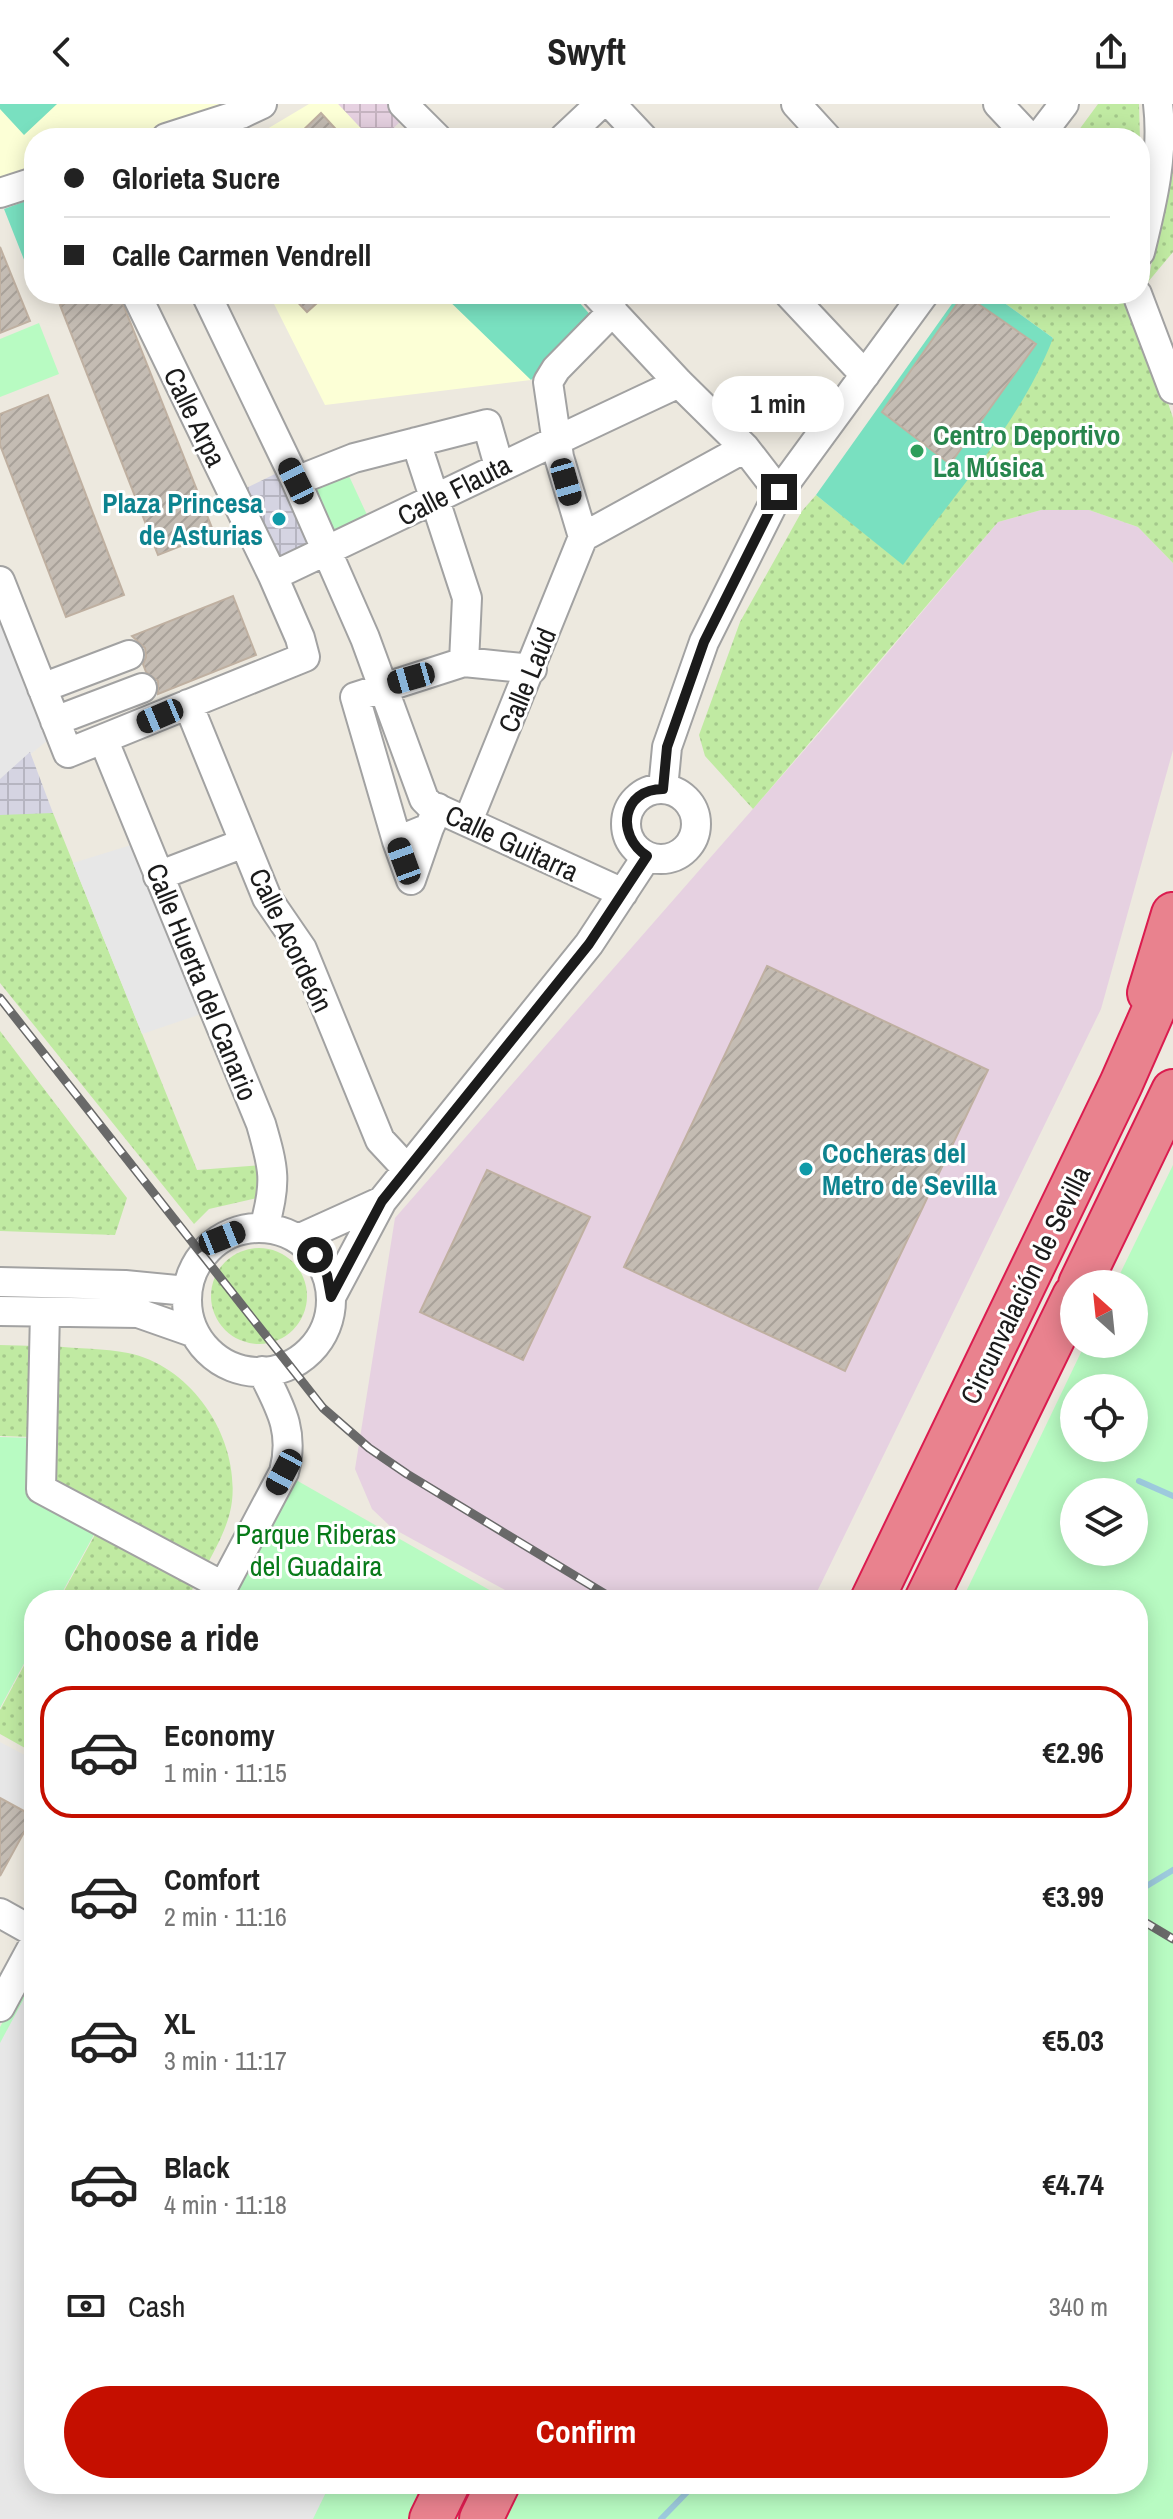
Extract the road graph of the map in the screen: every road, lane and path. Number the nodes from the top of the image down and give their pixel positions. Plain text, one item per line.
1 (262, 104) edge
2 (403, 104) edge
3 (600, 104) edge
4 (611, 104) edge
5 (796, 104) edge
6 (998, 104) edge
7 (1064, 104) edge
8 (1158, 104) edge
9 (197, 128) edge
10 (427, 128) edge
11 (575, 128) edge
12 (634, 128) edge
13 (818, 128) edge
14 (1021, 128) edge
15 (1046, 128) edge
16 (24, 185) edge
17 (0, 193) edge
18 (1150, 209) edge
19 (141, 304) edge
20 (211, 304) edge
21 (603, 304) edge
22 (605, 304) edge
23 (798, 304) edge
24 (917, 304) edge
25 (1141, 304) edge
26 (865, 375) junction
27 (679, 383) junction
28 (1173, 389) edge
29 (556, 440) junction
30 (416, 442) junction
31 (745, 448) junction
32 (499, 466) junction
33 (296, 481) junction
34 (779, 492) junction
35 (435, 497) junction
36 (583, 537) junction
37 (327, 551) junction
38 (273, 576) junction
39 (0, 581) edge
40 (129, 655) dead end
41 (464, 662) junction
42 (532, 669) junction
43 (384, 686) junction
44 (42, 688) junction
45 (142, 688) dead end
46 (188, 704) junction
47 (55, 721) junction
48 (104, 741) junction
49 (663, 789) junction
50 (433, 818) junction
51 (468, 821) junction
52 (397, 841) junction
53 (244, 843) junction
54 (647, 856) junction
55 (158, 876) junction
56 (623, 893) junction
57 (1173, 914) edge
58 (1173, 966) edge
59 (1121, 1084) junction
60 (1173, 1091) edge
61 (407, 1169) junction
62 (382, 1201) junction
63 (264, 1228) junction
64 (298, 1239) junction
65 (1087, 1270) edge
66 (0, 1282) edge
67 (187, 1291) junction
68 (331, 1297) junction
69 (0, 1311) edge
70 (45, 1312) junction
71 (1060, 1325) edge
72 (195, 1333) junction
73 (262, 1371) junction
74 (215, 1590) edge
75 (222, 1590) edge
76 (877, 1590) edge
77 (931, 1590) edge
78 (0, 1913) edge
79 (24, 1926) edge
80 (24, 1963) edge
81 (0, 2007) edge
82 (443, 2494) edge
83 (493, 2494) edge
84 (431, 2519) edge
85 (481, 2519) edge

1 - 9 street
2 - 10 street
3 - 11 street
4 - 12 street
5 - 13 street
6 - 14 street
7 - 15 street
8 - 18 street
16 - 17 street
19 - 38 street, Calle Arpa
20 - 33 street, Calle Guitarra
21 - 29 street
22 - 27 street
23 - 26 street
24 - 26 street
25 - 28 street
26 - 34 street
27 - 29 street, Calle Flauta
27 - 31 street
29 - 32 street, Calle Flauta
29 - 36 street
30 - 32 street
30 - 33 street
30 - 35 street
31 - 34 street
31 - 36 street
32 - 35 street, Calle Flauta
33 - 37 street, Calle Guitarra
34 - 49 street
35 - 37 street, Calle Flauta
35 - 41 street
36 - 42 street, Calle Laúd
37 - 38 street, Calle Flauta
37 - 43 street, Calle Guitarra
38 - 46 street, Calle Arpa
39 - 44 street
40 - 44 street
41 - 42 street
41 - 43 street
42 - 51 street, Calle Laúd
43 - 50 street, Calle Guitarra
43 - 52 street
44 - 47 street
45 - 47 street
46 - 48 street, Calle Arpa
46 - 53 street, Calle Acordeón
47 - 48 street, Calle Arpa
48 - 55 street, Calle Huerta del Canario
49 - 54 street
49 - 54 street
50 - 51 street, Calle Guitarra
50 - 52 street
50 - 52 street
51 - 56 street, Calle Guitarra
53 - 55 street
53 - 61 street, Calle Acordeón
54 - 56 street
55 - 63 street, Calle Huerta del Canario
56 - 61 street
57 - 59 highway
58 - 59 highway, Circunvalación de Sevilla
59 - 76 highway, Circunvalación de Sevilla
60 - 65 highway, Circunvalación de Sevilla
61 - 62 street
62 - 64 street
62 - 68 street
63 - 64 street
63 - 67 street
64 - 68 street
66 - 67 street
67 - 72 street
68 - 73 street
69 - 70 street
70 - 72 street
70 - 74 street
71 - 77 highway, Circunvalación de Sevilla
72 - 73 street
73 - 75 street
78 - 79 street
80 - 81 street
82 - 84 highway
83 - 85 highway

